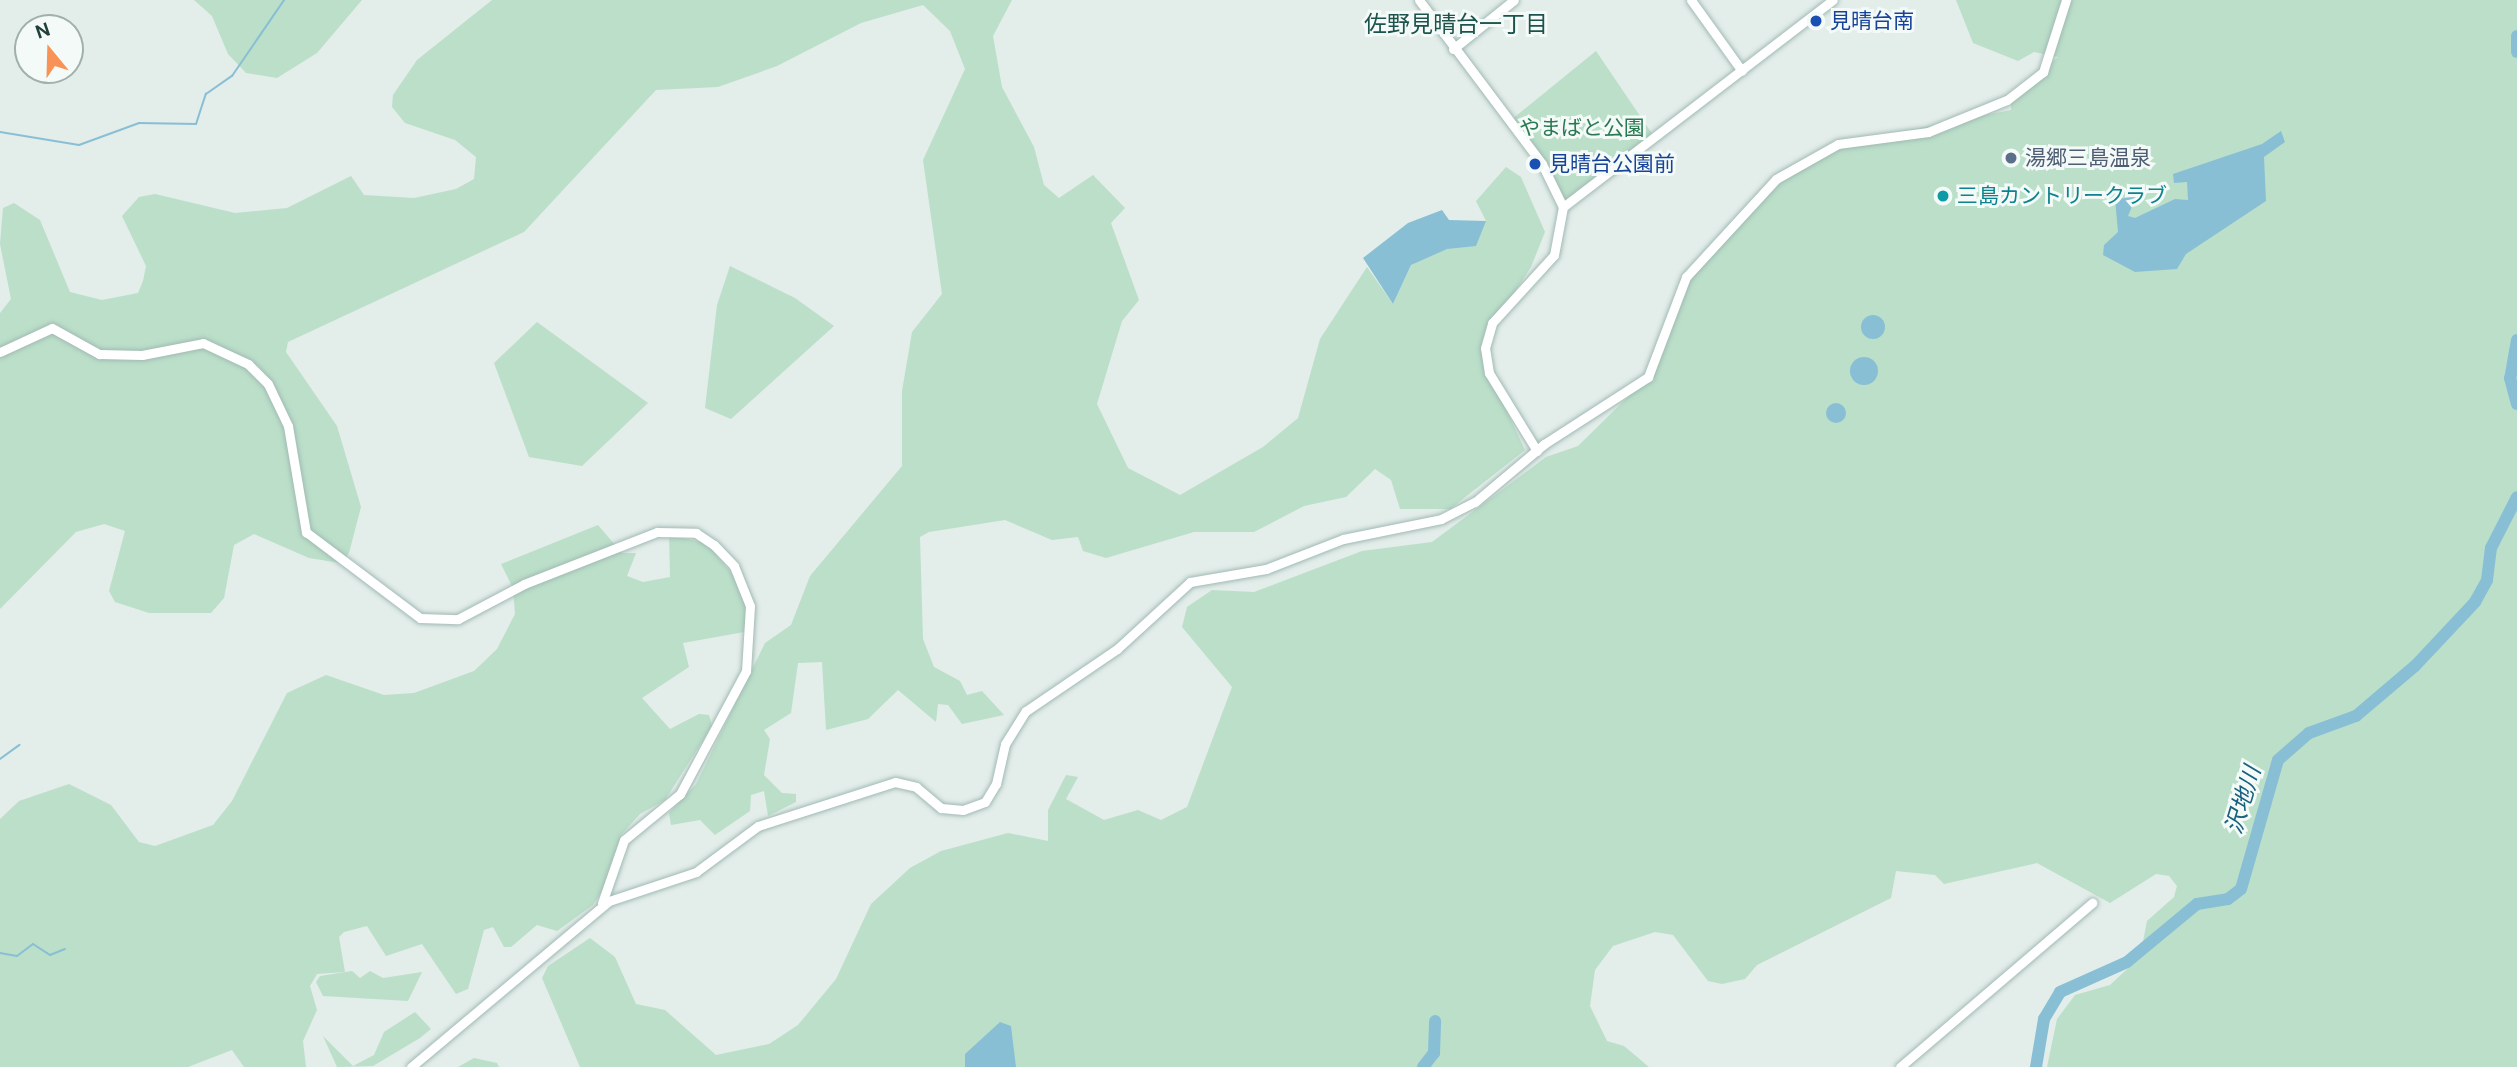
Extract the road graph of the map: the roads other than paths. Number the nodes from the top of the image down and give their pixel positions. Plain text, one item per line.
1 (1419, 0) edge
2 (1514, 0) edge
3 (1691, 0) edge
4 (1833, 0) edge
5 (2066, 0) edge
6 (1453, 49) junction
7 (1742, 71) junction
8 (1563, 207) junction
9 (0, 352) edge
10 (1537, 451) junction
11 (2092, 904) dead end
12 (593, 914) junction
13 (411, 1067) edge
14 (1900, 1067) edge

1 - 6 street
2 - 6 street
3 - 7 street
4 - 7 street
5 - 10 street
6 - 8 street
7 - 8 street
8 - 10 street
9 - 12 street
10 - 12 street
11 - 14 street
12 - 13 street

